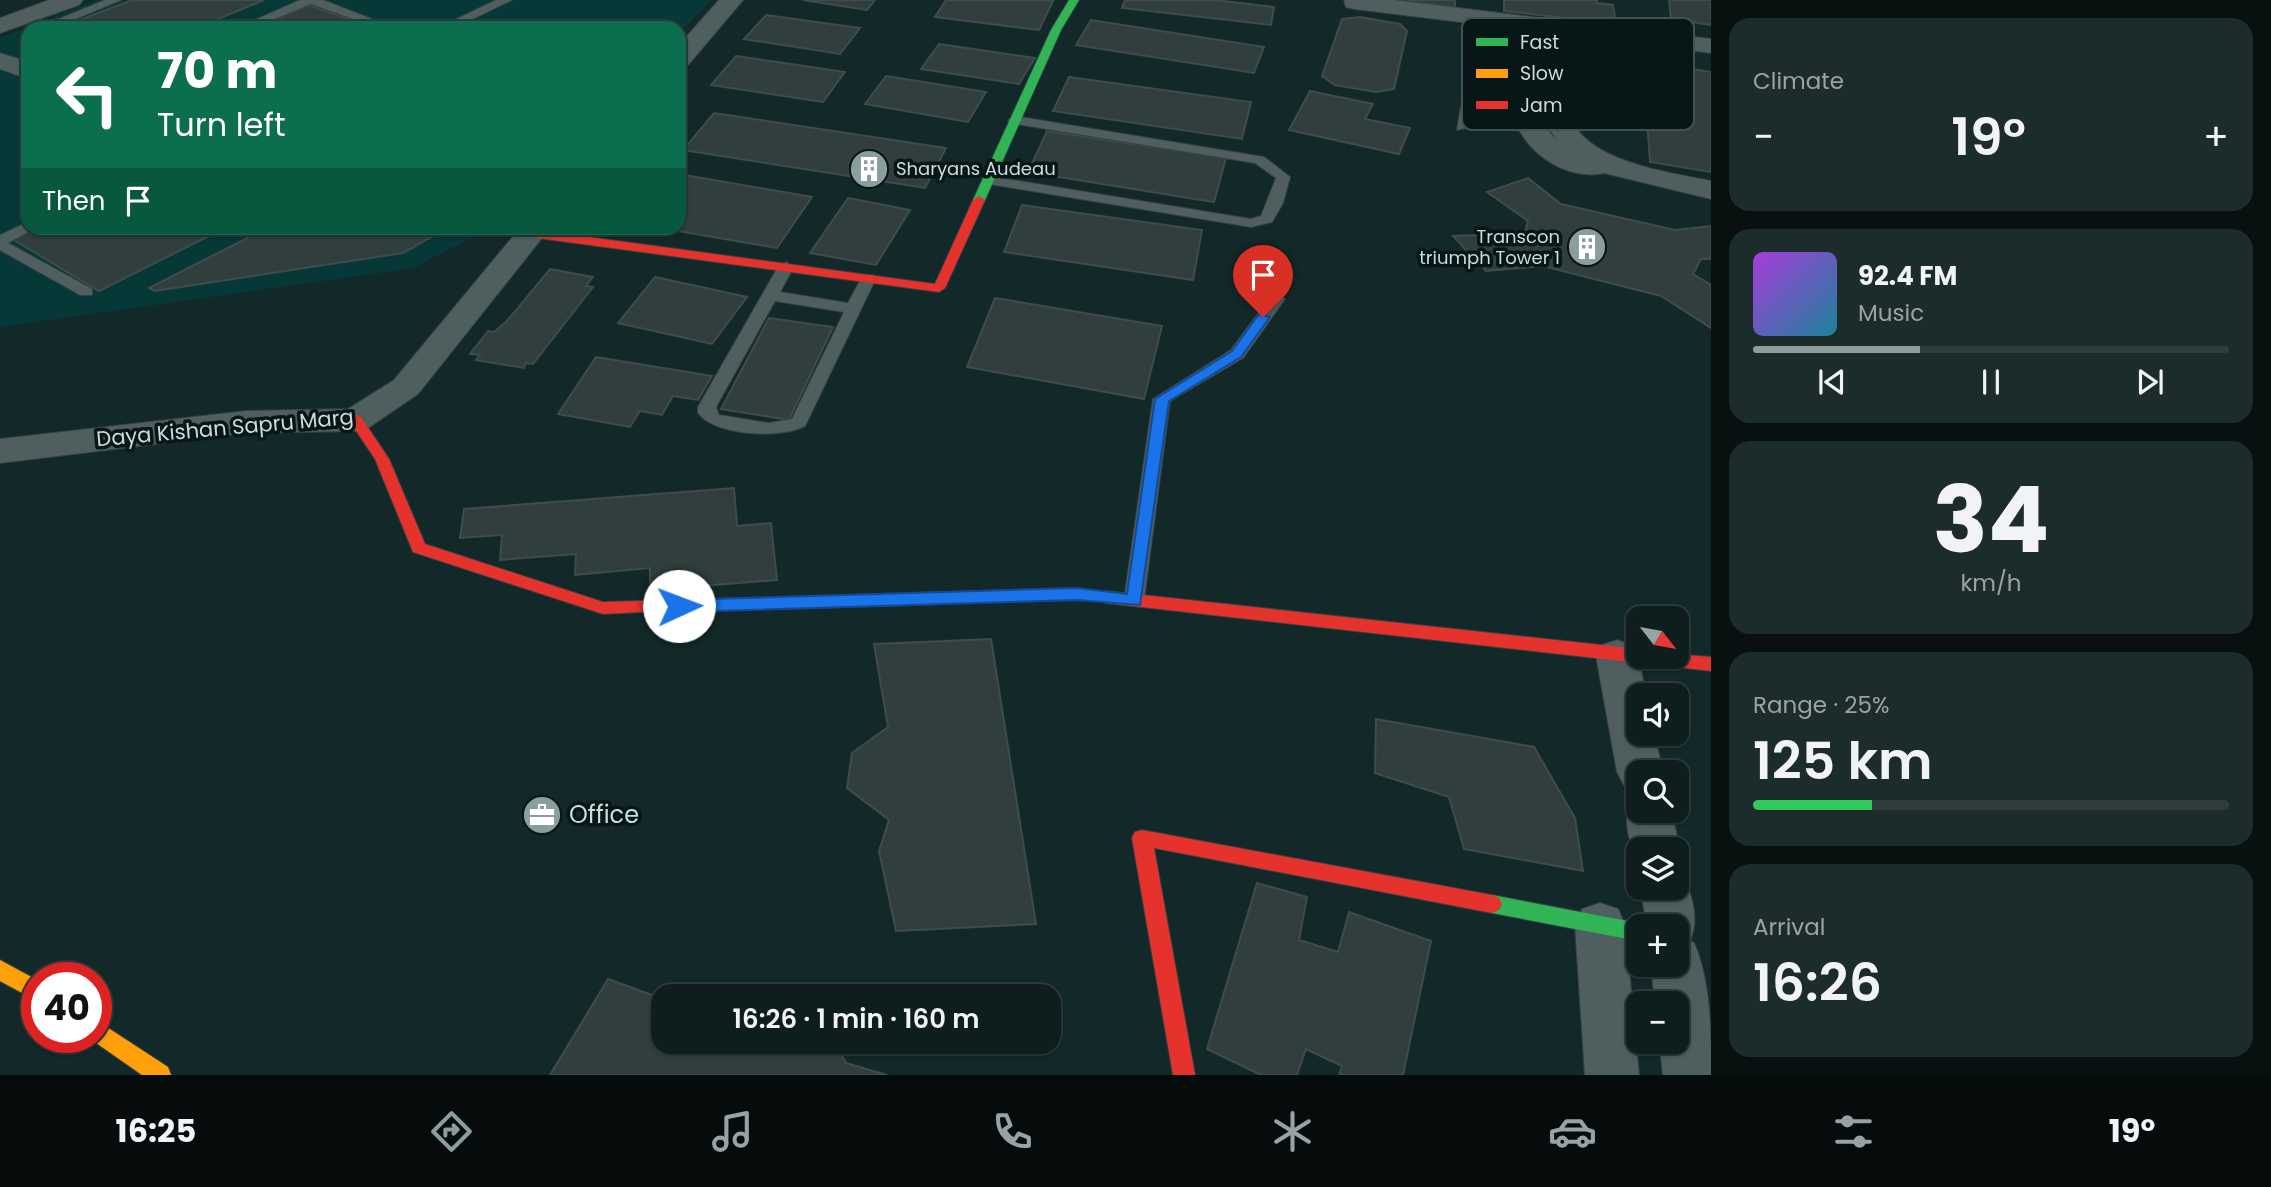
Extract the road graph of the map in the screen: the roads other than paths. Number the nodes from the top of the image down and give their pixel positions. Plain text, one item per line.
1 (71, 0) edge
2 (115, 0) edge
3 (311, 0) edge
4 (506, 0) edge
5 (731, 0) edge
6 (1074, 0) edge
7 (1354, 2) edge
8 (1484, 18) edge
9 (61, 21) edge
10 (260, 21) edge
11 (370, 21) edge
12 (460, 21) edge
13 (0, 26) edge
14 (686, 52) edge
15 (1015, 120) junction
16 (1534, 130) edge
17 (1564, 130) edge
18 (1602, 164) junction
19 (988, 180) junction
20 (1711, 190) edge
21 (21, 230) edge
22 (529, 235) edge
23 (567, 235) edge
24 (0, 242) edge
25 (786, 267) junction
26 (868, 278) junction
27 (86, 292) dead end
28 (770, 295) junction
29 (1277, 299) dead end
30 (853, 309) junction
31 (356, 420) junction
32 (0, 451) edge
33 (1134, 600) junction
34 (1617, 656) junction
35 (1711, 664) edge
36 (1638, 760) edge
37 (1619, 928) edge
38 (0, 970) edge
39 (1678, 977) edge
40 (21, 982) edge
41 (112, 1041) edge
42 (160, 1075) edge
43 (1184, 1075) edge
44 (1612, 1075) edge
45 (1690, 1075) edge

1 - 13 street
2 - 9 lane
3 - 10 lane
3 - 11 lane
4 - 12 lane
5 - 14 street
6 - 15 street
7 - 8 street
15 - 19 street
15 - 19 lane
16 - 18 street
17 - 18 street
18 - 20 street
19 - 26 street
21 - 24 lane
22 - 31 street, Daya Kishan Sapru Marg
23 - 25 street
24 - 27 lane
25 - 26 street
25 - 28 lane
26 - 30 lane
28 - 30 lane
28 - 30 lane
29 - 33 lane
31 - 32 street, Daya Kishan Sapru Marg
31 - 33 street
33 - 34 street
34 - 35 street
34 - 36 street
37 - 43 street
37 - 44 street
38 - 40 street
39 - 45 street
41 - 42 street

